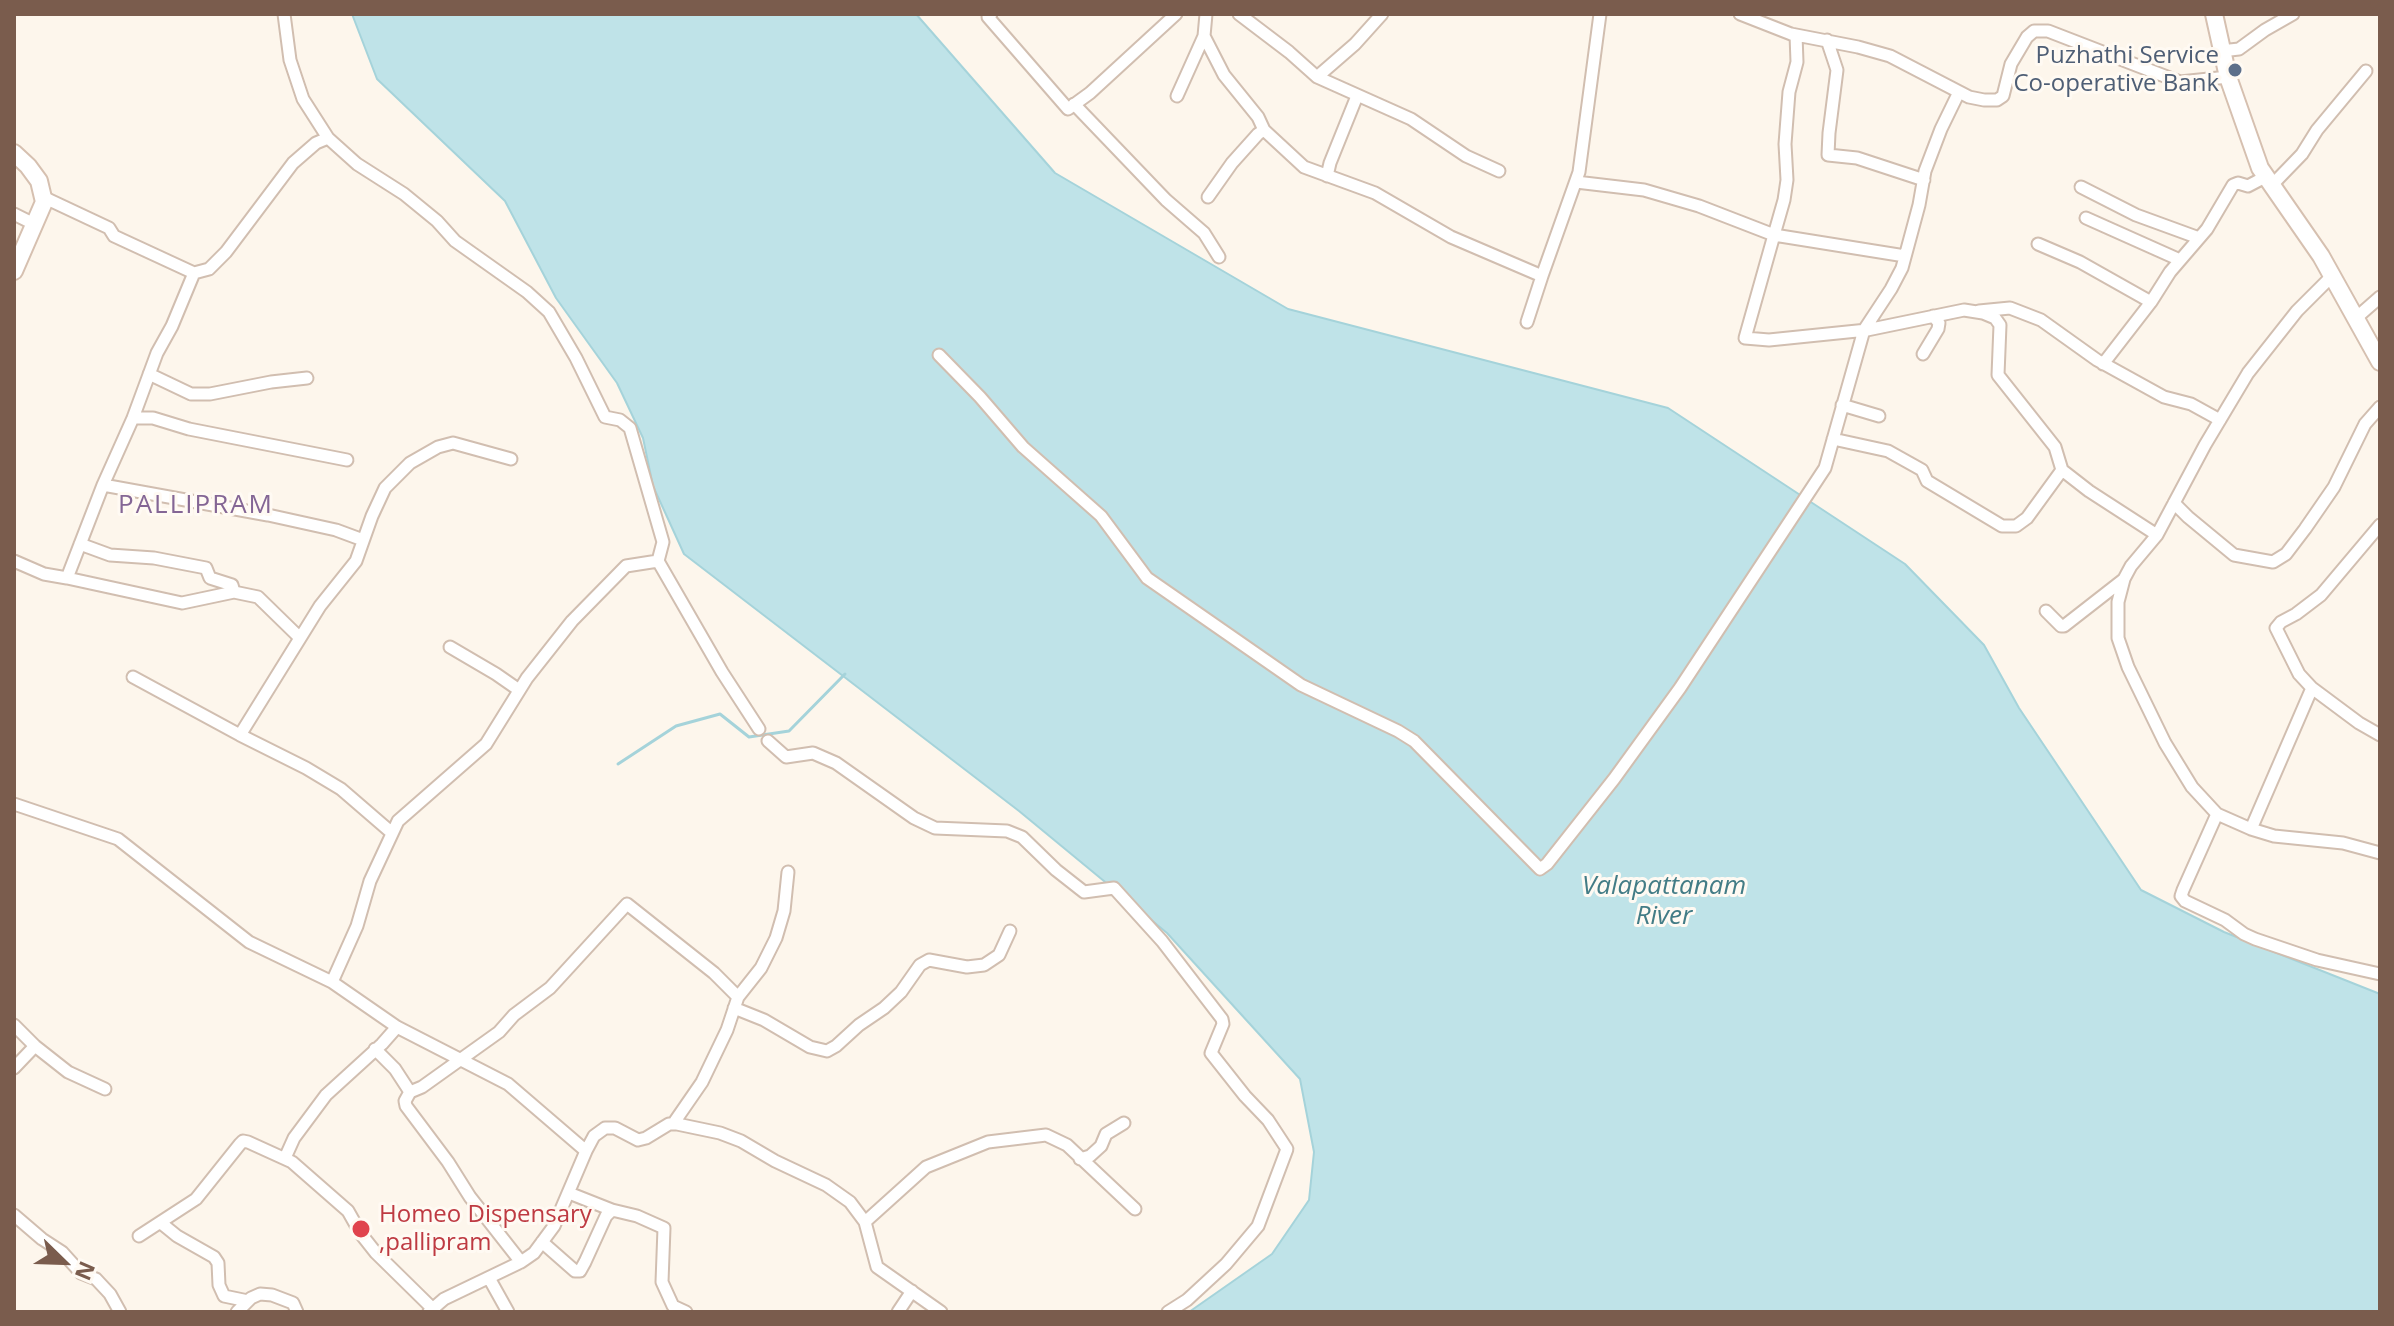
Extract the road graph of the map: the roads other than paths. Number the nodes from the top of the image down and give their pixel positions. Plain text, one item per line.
1 (284, 14) edge
2 (991, 14) edge
3 (1176, 14) edge
4 (1206, 14) edge
5 (1239, 14) edge
6 (1382, 14) edge
7 (1600, 14) edge
8 (2214, 14) edge
9 (2293, 14) edge
10 (1743, 15) edge
11 (1796, 35) junction
12 (1204, 36) junction
13 (1827, 40) junction
14 (2221, 51) junction
15 (2366, 71) dead end
16 (1317, 77) junction
17 (2228, 77) junction
18 (1959, 92) junction
19 (1177, 96) dead end
20 (1357, 96) junction
21 (1074, 104) junction
22 (1264, 130) junction
23 (328, 138) junction
24 (14, 153) edge
25 (1499, 171) dead end
26 (1327, 176) junction
27 (1924, 180) junction
28 (2270, 180) junction
29 (1576, 182) junction
30 (2081, 187) dead end
31 (43, 197) junction
32 (1208, 197) dead end
33 (14, 214) edge
34 (2086, 218) dead end
35 (34, 224) junction
36 (1774, 235) junction
37 (2199, 238) junction
38 (2038, 244) dead end
39 (1905, 256) junction
40 (1219, 257) dead end
41 (16, 260) edge
42 (2180, 260) junction
43 (194, 273) junction
44 (1542, 276) junction
45 (2332, 276) junction
46 (2380, 297) edge
47 (2151, 302) junction
48 (1977, 312) junction
49 (1933, 316) junction
50 (2356, 318) junction
51 (1527, 322) dead end
52 (1864, 330) junction
53 (1923, 354) dead end
54 (939, 355) dead end
55 (2380, 362) edge
56 (2103, 364) junction
57 (149, 374) junction
58 (307, 378) dead end
59 (1842, 405) junction
60 (2380, 407) edge
61 (1879, 416) dead end
62 (133, 418) junction
63 (2220, 420) junction
64 (1833, 439) junction
65 (511, 459) dead end
66 (347, 460) dead end
67 (2062, 470) junction
68 (103, 485) junction
69 (2174, 503) junction
70 (2380, 525) edge
71 (2157, 535) junction
72 (363, 540) junction
73 (80, 544) junction
74 (14, 561) edge
75 (658, 561) junction
76 (67, 578) junction
77 (2124, 579) junction
78 (234, 592) junction
79 (2046, 611) dead end
80 (300, 638) junction
81 (450, 647) dead end
82 (133, 677) dead end
83 (2312, 688) junction
84 (519, 690) junction
85 (759, 729) dead end
86 (240, 735) junction
87 (2380, 735) edge
88 (768, 741) dead end
89 (14, 804) edge
90 (2217, 814) junction
91 (2251, 829) junction
92 (392, 833) junction
93 (2380, 853) edge
94 (788, 872) dead end
95 (1010, 931) dead end
96 (2380, 974) edge
97 (332, 982) junction
98 (736, 1002) junction
99 (14, 1025) edge
100 (397, 1027) junction
101 (35, 1046) junction
102 (375, 1049) junction
103 (461, 1060) junction
104 (14, 1068) edge
105 (105, 1089) dead end
106 (410, 1092) junction
107 (1124, 1123) dead end
108 (673, 1124) junction
109 (586, 1151) junction
110 (285, 1158) junction
111 (1080, 1159) junction
112 (569, 1193) junction
113 (1135, 1209) dead end
114 (612, 1210) junction
115 (14, 1215) edge
116 (865, 1222) junction
117 (161, 1223) junction
118 (139, 1236) dead end
119 (542, 1242) junction
120 (521, 1262) junction
121 (489, 1278) junction
122 (912, 1291) junction
123 (248, 1301) junction
124 (431, 1311) edge
125 (120, 1312) edge
126 (237, 1312) edge
127 (297, 1312) edge
128 (508, 1312) edge
129 (686, 1312) edge
130 (898, 1312) edge
131 (941, 1312) edge
132 (1168, 1312) edge

1 - 23 street
2 - 21 street
3 - 21 street
4 - 12 street
5 - 16 street
6 - 16 street
7 - 29 street
8 - 14 main road
9 - 14 street
10 - 11 street
11 - 13 street
11 - 36 street
12 - 19 street
12 - 22 street
13 - 18 street
13 - 27 street
14 - 17 main road
15 - 28 street
16 - 20 street
17 - 18 street
17 - 28 main road
18 - 27 street
20 - 25 street
20 - 26 street
21 - 40 street
22 - 26 street
22 - 32 street
23 - 43 street
23 - 75 street
24 - 31 main road
26 - 44 street
27 - 39 street
28 - 37 street
28 - 45 main road
29 - 36 street
29 - 44 street
30 - 37 street
31 - 35 main road
31 - 43 street
33 - 35 street
34 - 42 street
35 - 41 main road
36 - 39 street
36 - 52 street
37 - 42 street
38 - 47 street
39 - 52 street
42 - 47 street
43 - 57 street
44 - 51 street
45 - 50 main road
45 - 63 street
46 - 50 street
47 - 56 street
48 - 49 street
48 - 56 street
48 - 67 street
49 - 52 street
49 - 53 street
50 - 55 main road
52 - 59 street
54 - 64 street
56 - 63 street
57 - 58 street
57 - 62 street
59 - 61 street
59 - 64 street
60 - 69 street
62 - 66 street
62 - 68 street
63 - 69 street
64 - 67 street
65 - 72 street
67 - 71 street
68 - 72 street
68 - 73 street
69 - 71 street
70 - 83 street
71 - 77 street
72 - 80 street
73 - 76 street
73 - 78 street
74 - 76 street
75 - 84 street
75 - 85 street
76 - 78 street
77 - 79 street
77 - 90 street
78 - 80 street
80 - 86 street
81 - 84 street
82 - 86 street
83 - 87 street
83 - 91 street
84 - 92 street
86 - 92 street
88 - 132 street
89 - 97 street
90 - 91 street
90 - 96 street
91 - 93 street
92 - 97 street
94 - 98 street
95 - 98 street
97 - 100 street
98 - 103 street
98 - 108 street
99 - 101 street
100 - 102 street
100 - 103 street
101 - 104 street
101 - 105 street
102 - 106 street
102 - 110 street
103 - 106 street
103 - 109 street
106 - 120 street
107 - 111 street
108 - 109 street
108 - 116 street
109 - 112 street
110 - 117 street
110 - 124 street
111 - 113 street
111 - 116 street
112 - 114 street
112 - 119 street
114 - 119 street
114 - 129 street
115 - 125 street
116 - 122 street
117 - 118 street
117 - 123 street
119 - 120 street
120 - 121 street
121 - 124 street
121 - 128 street
122 - 130 street
122 - 131 street
123 - 126 street
123 - 127 street

